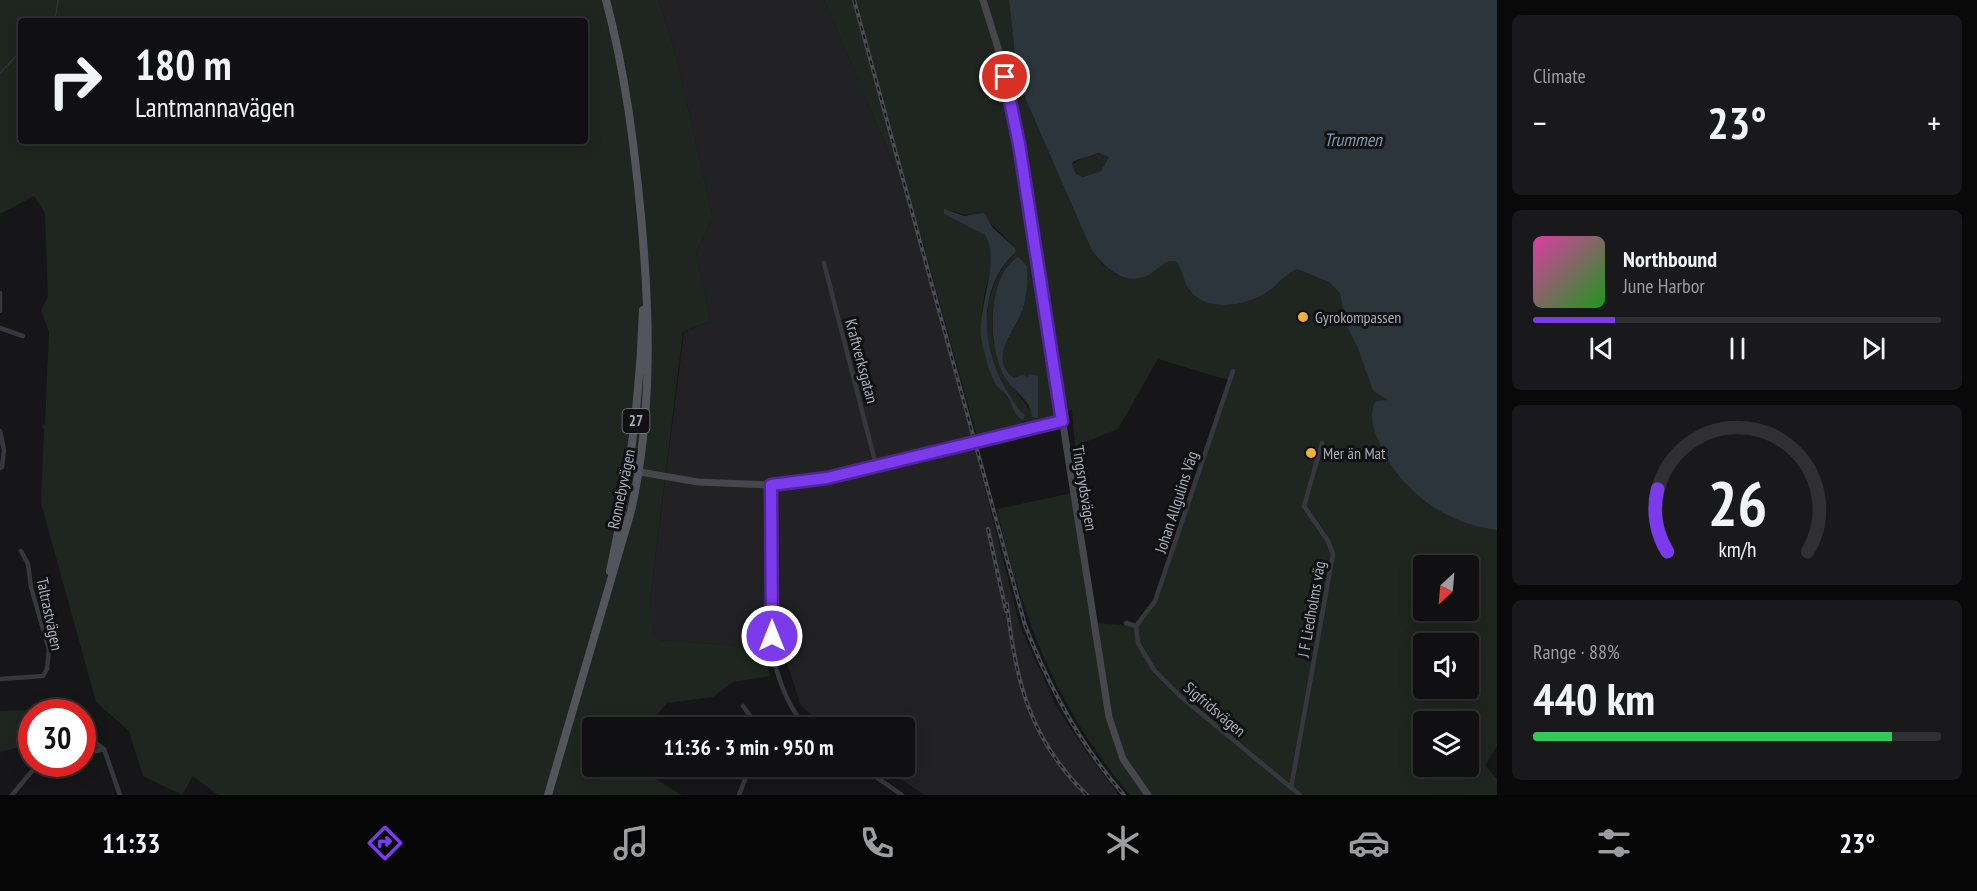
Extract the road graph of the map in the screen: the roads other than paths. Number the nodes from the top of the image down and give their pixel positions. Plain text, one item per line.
1 (606, 0) edge
2 (983, 0) edge
3 (824, 263) dead end
4 (645, 270) junction
5 (0, 292) edge
6 (0, 311) edge
7 (0, 328) edge
8 (23, 336) dead end
9 (1233, 371) dead end
10 (1062, 421) junction
11 (0, 431) edge
12 (1322, 443) dead end
13 (876, 465) junction
14 (0, 468) edge
15 (630, 470) junction
16 (640, 472) junction
17 (771, 485) junction
18 (21, 551) dead end
19 (604, 602) junction
20 (1126, 623) dead end
21 (1136, 626) junction
22 (0, 679) edge
23 (743, 706) dead end
24 (751, 717) edge
25 (799, 717) edge
26 (96, 743) edge
27 (104, 749) junction
28 (96, 751) edge
29 (27, 777) edge
30 (746, 777) edge
31 (876, 777) edge
32 (1291, 788) junction
33 (12, 795) edge
34 (120, 795) edge
35 (548, 795) edge
36 (739, 795) edge
37 (902, 795) edge
38 (1148, 795) edge
39 (1300, 795) edge

1 - 4 main road, Ronnebyvägen / 27
2 - 10 street, Tingsrydsvägen
3 - 13 street, Kraftverksgatan
4 - 15 main road, Ronnebyvägen / 27
4 - 16 main road, Ronnebyvägen / 27
5 - 6 street
7 - 8 street
9 - 21 street, Johan Allgulins Väg
10 - 13 street
10 - 38 street, Tingsrydsvägen
11 - 14 street
12 - 32 street, J F Liedholms väg
13 - 17 street
15 - 16 street
15 - 19 main road, Ronnebyvägen / 27
16 - 17 street
16 - 19 main road, Ronnebyvägen / 27
17 - 25 street
18 - 22 street, Taltrastvägen
19 - 35 main road, Ronnebyvägen / 27
20 - 21 street
21 - 32 street, Sigfridsvägen
23 - 24 street
26 - 27 street
27 - 28 street
27 - 34 street
29 - 33 street
30 - 36 street
31 - 37 street
32 - 39 street, Sigfridsvägen

